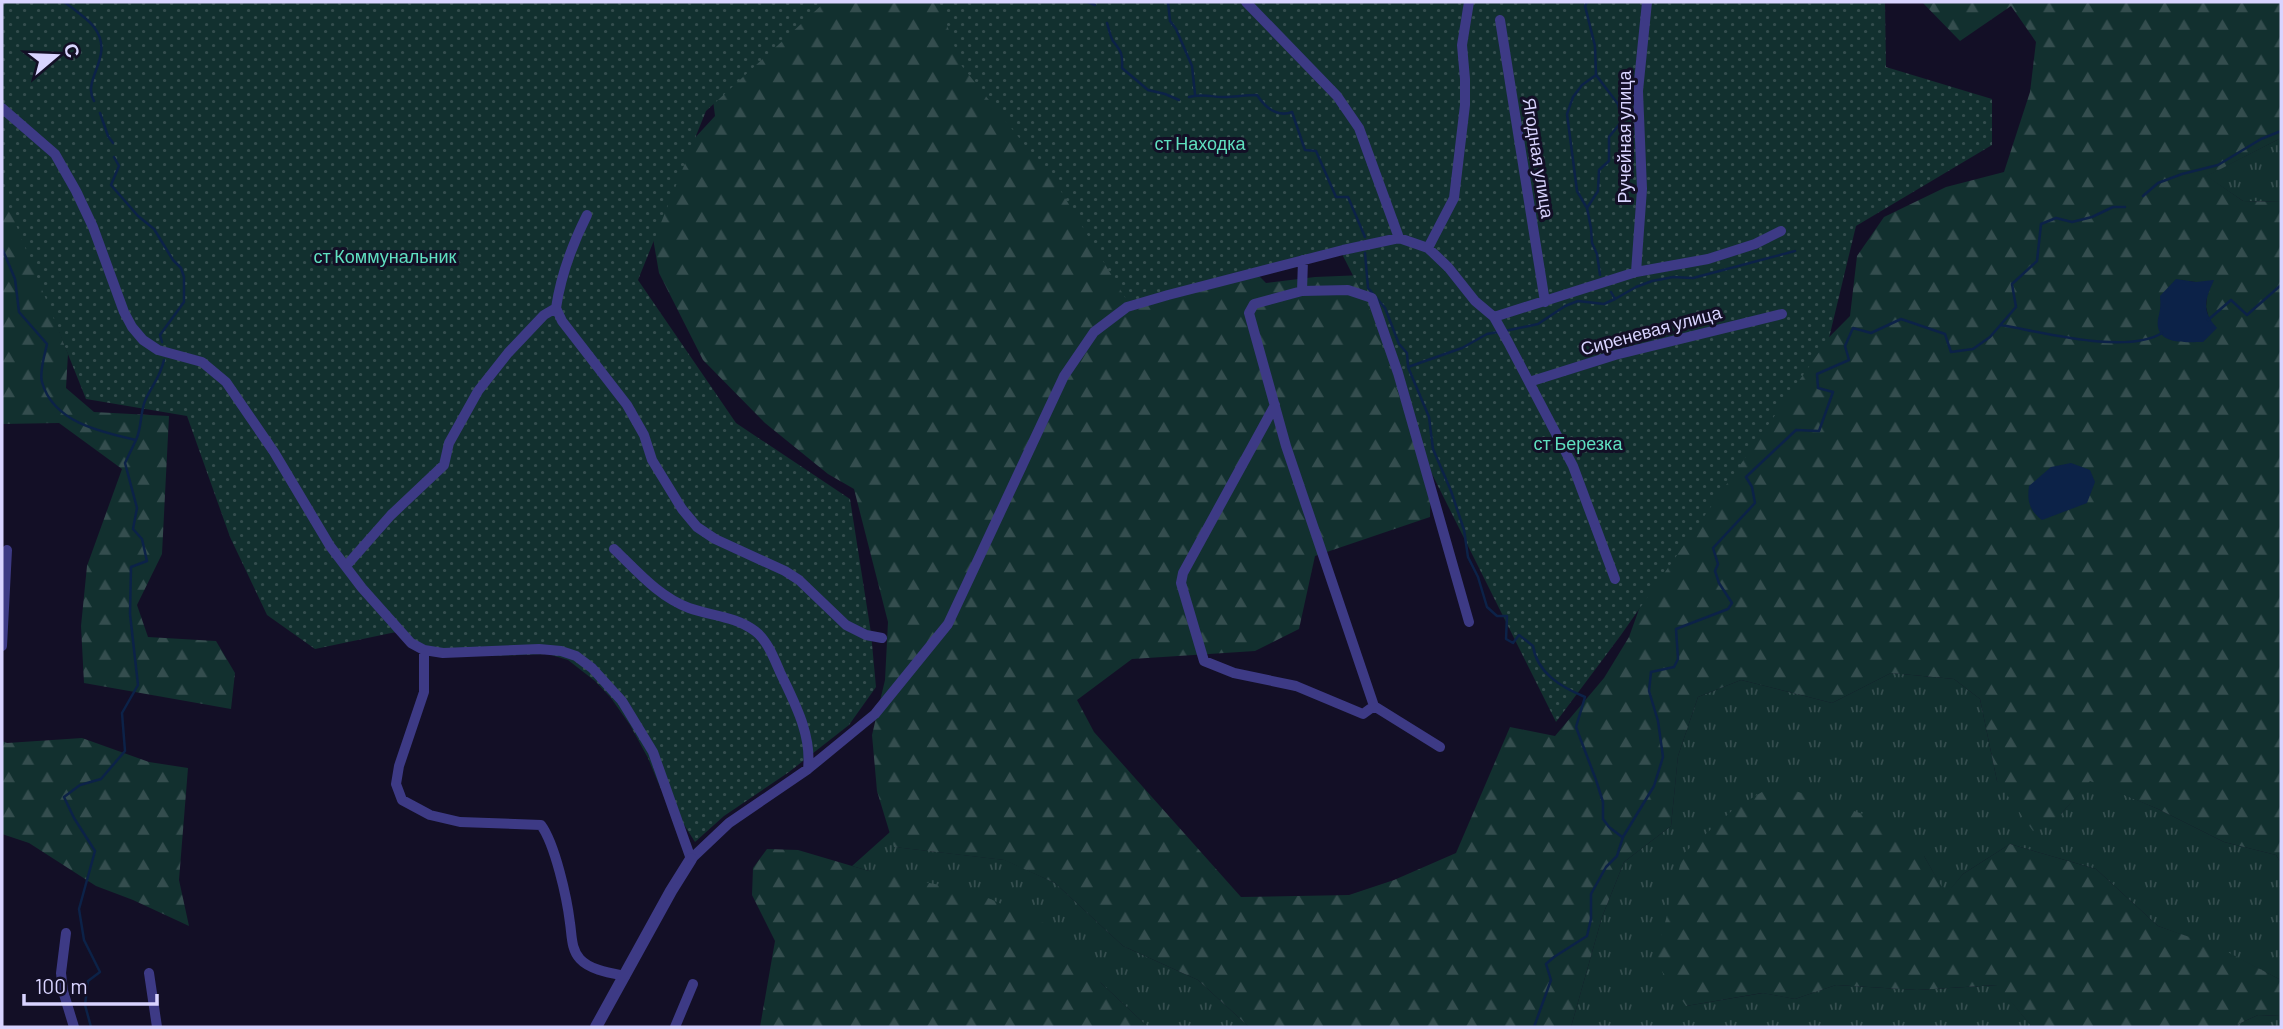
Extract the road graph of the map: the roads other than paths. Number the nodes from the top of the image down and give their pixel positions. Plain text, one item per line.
1 (1246, 2) edge
2 (1469, 2) edge
3 (1647, 2) edge
4 (1500, 20) dead end
5 (2, 108) edge
6 (587, 215) dead end
7 (1781, 231) dead end
8 (1399, 238) junction
9 (1428, 248) junction
10 (1303, 260) junction
11 (1636, 272) junction
12 (1301, 291) junction
13 (1545, 302) junction
14 (556, 308) junction
15 (1782, 314) dead end
16 (1496, 321) junction
17 (1529, 382) junction
18 (1275, 405) junction
19 (614, 548) dead end
20 (7, 550) dead end
21 (346, 566) junction
22 (1615, 579) dead end
23 (1469, 622) dead end
24 (882, 638) dead end
25 (2, 646) edge
26 (424, 650) junction
27 (1374, 706) junction
28 (1440, 747) dead end
29 (808, 769) junction
30 (691, 859) junction
31 (66, 933) dead end
32 (149, 973) dead end
33 (625, 976) junction
34 (693, 984) dead end
35 (74, 1027) edge
36 (157, 1027) edge
37 (596, 1027) edge
38 (675, 1027) edge

1 - 8 street
2 - 9 street
3 - 11 street, Ручейная улица
4 - 13 street, Ягодная улица
5 - 21 street
6 - 14 street
7 - 11 street
8 - 9 street
8 - 10 street
9 - 16 street
10 - 12 street
10 - 29 street
11 - 13 street
12 - 18 street
12 - 23 street
13 - 16 street
14 - 21 street
14 - 24 street
15 - 17 street, Сиреневая улица
16 - 17 street
17 - 22 street
18 - 27 street
18 - 27 street
19 - 29 street
20 - 25 street
21 - 26 street
26 - 30 street
26 - 33 street
27 - 28 street
29 - 30 street
30 - 33 street
31 - 35 street
32 - 36 street
33 - 37 street
34 - 38 street

